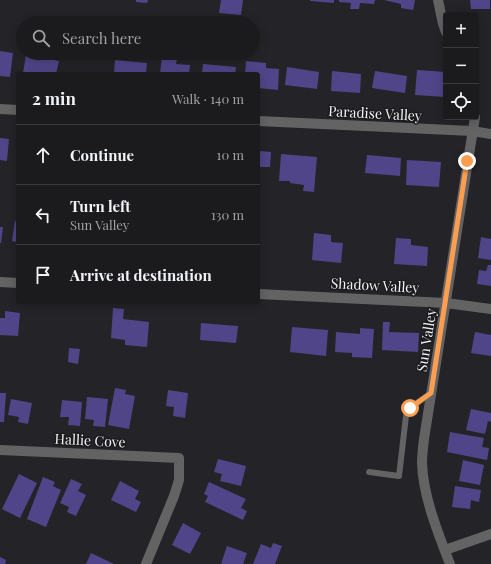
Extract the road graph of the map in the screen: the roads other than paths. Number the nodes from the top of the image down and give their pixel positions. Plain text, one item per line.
1 (438, 0) edge
2 (443, 24) edge
3 (0, 109) edge
4 (16, 110) edge
5 (474, 120) edge
6 (260, 121) edge
7 (472, 131) junction
8 (491, 134) edge
9 (0, 282) edge
10 (16, 283) edge
11 (260, 294) edge
12 (446, 303) junction
13 (491, 309) edge
14 (431, 393) junction
15 (0, 450) edge
16 (369, 472) dead end
17 (491, 534) edge
18 (444, 550) junction
19 (146, 564) edge
20 (450, 564) edge

1 - 2 street
3 - 4 street
5 - 7 street, Sun Valley
6 - 7 street, Paradise Valley
7 - 8 street, Paradise Valley
7 - 12 street, Sun Valley
9 - 10 street
11 - 12 street, Shadow Valley
12 - 13 street, Shadow Valley
12 - 14 street, Sun Valley
14 - 16 lane
14 - 18 street, Sun Valley
15 - 19 street, Hallie Cove
17 - 18 street
18 - 20 street, Sun Valley

